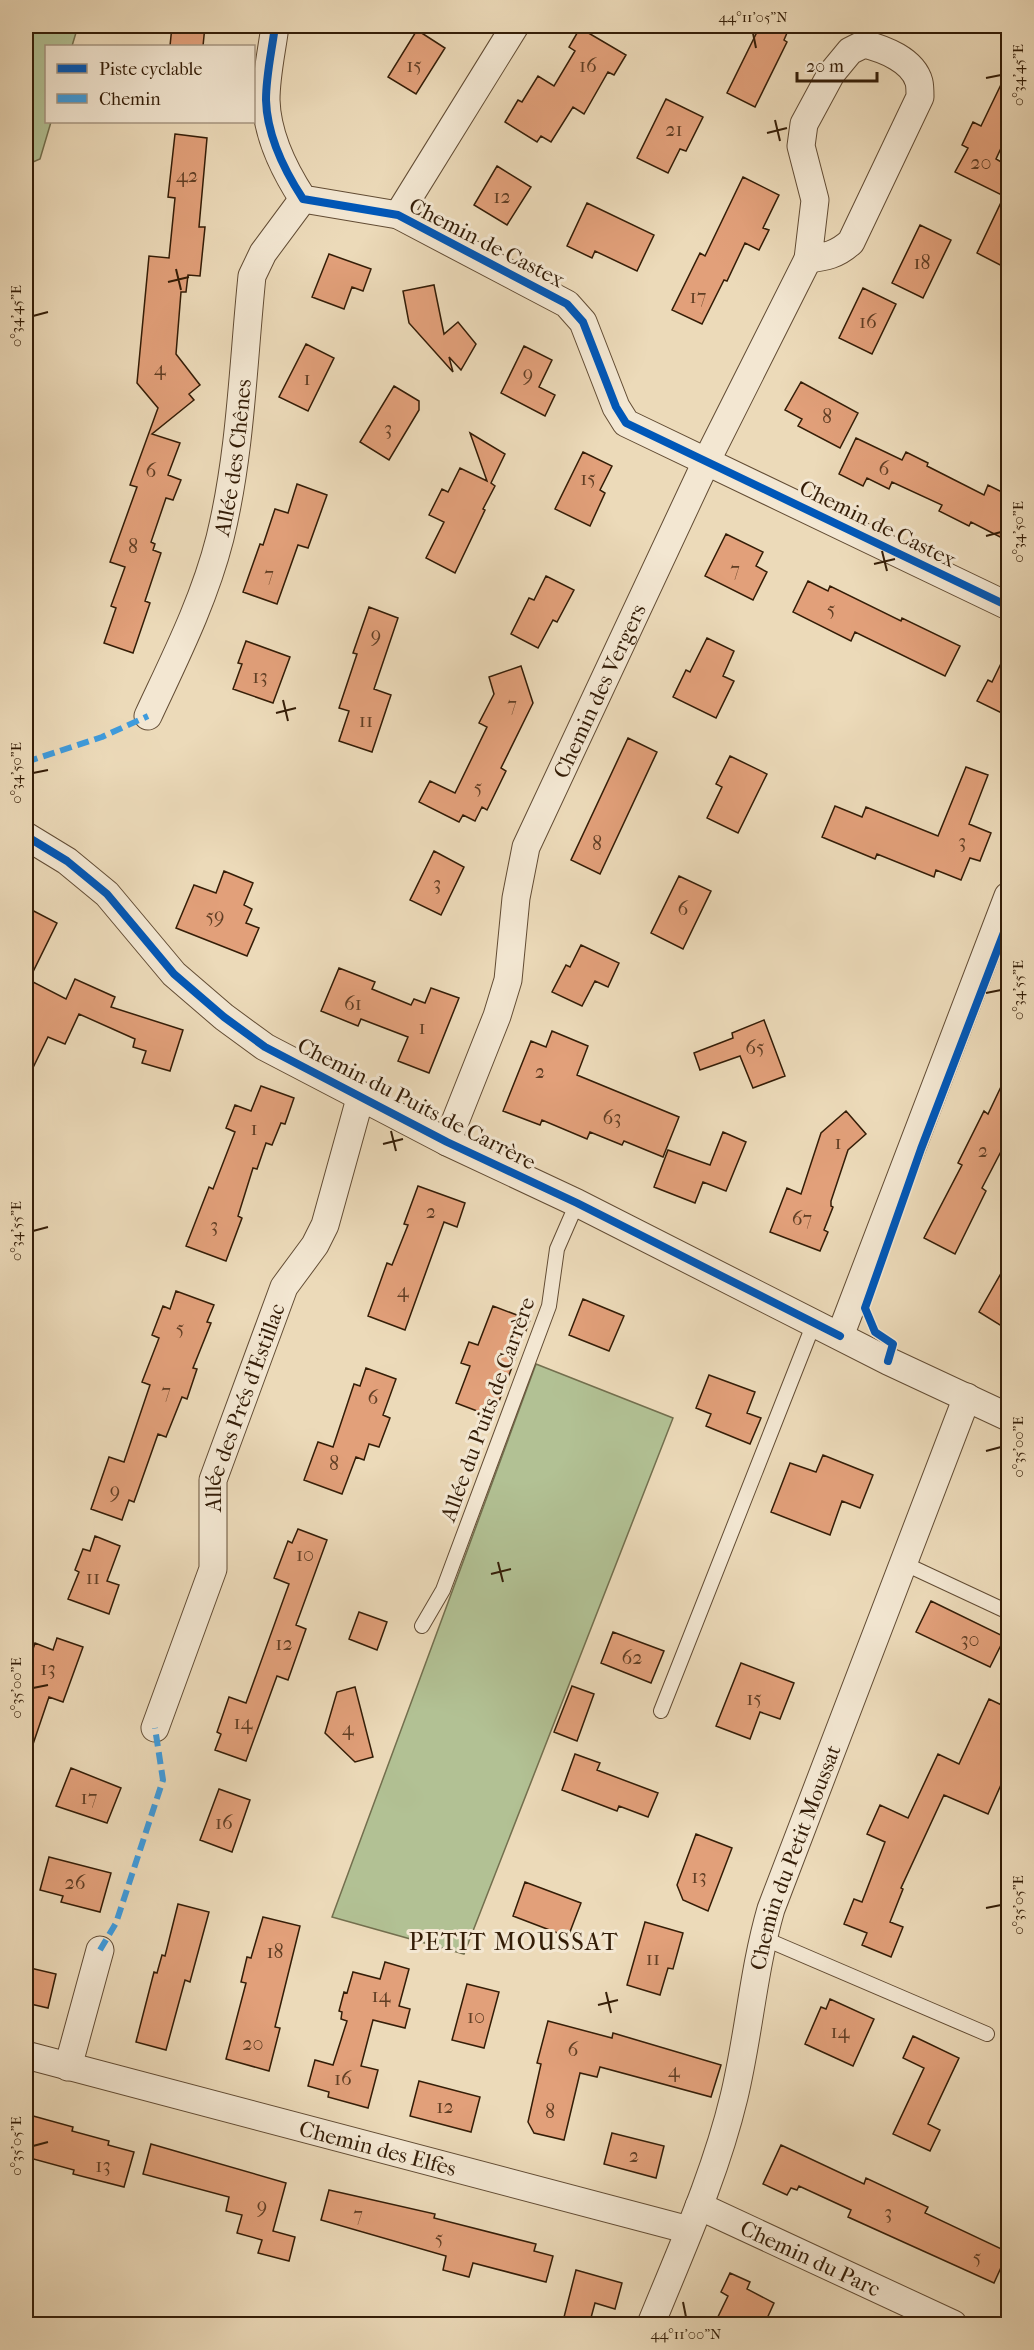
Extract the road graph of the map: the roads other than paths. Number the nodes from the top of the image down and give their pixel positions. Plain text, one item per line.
1 (275, 26) edge
2 (515, 26) edge
3 (303, 199) junction
4 (398, 215) junction
5 (808, 259) junction
6 (707, 460) junction
7 (1008, 606) edge
8 (148, 716) dead end
9 (26, 836) edge
10 (1008, 896) edge
11 (1004, 924) edge
12 (361, 1095) junction
13 (447, 1142) junction
14 (578, 1203) junction
15 (814, 1323) junction
16 (840, 1336) junction
17 (967, 1397) junction
18 (1008, 1417) edge
19 (903, 1563) junction
20 (1008, 1612) edge
21 (422, 1626) dead end
22 (661, 1711) dead end
23 (156, 1728) dead end
24 (763, 1938) junction
25 (100, 1950) dead end
26 (987, 2034) dead end
27 (26, 2055) edge
28 (68, 2067) junction
29 (694, 2218) junction
30 (651, 2325) edge
31 (953, 2325) edge

1 - 3 street
2 - 4 street, Chemin de Castex
3 - 4 street, Chemin de Castex
3 - 8 street, Allée des Chênes
4 - 6 street, Chemin de Castex
5 - 5 street, Chemin des Vergers
5 - 6 street, Chemin des Vergers
6 - 7 street, Chemin de Castex
6 - 13 street, Chemin des Vergers
9 - 12 street, Chemin du Puits de Carrère
10 - 11 street
11 - 16 street
12 - 13 street, Chemin du Puits de Carrère
12 - 23 street, Allée des Prés d'Estillac
13 - 14 street, Chemin du Puits de Carrère
14 - 15 street, Chemin du Puits de Carrère
14 - 21 lane, Allée du Puits de Carrère
15 - 16 street, Chemin du Puits de Carrère
15 - 22 lane
16 - 17 street, Chemin du Puits de Carrère
17 - 18 street, Chemin du Puits de Carrère
17 - 19 street, Chemin du Petit Moussat
19 - 20 lane
19 - 24 street, Chemin du Petit Moussat
24 - 26 lane
24 - 29 street, Chemin du Petit Moussat
25 - 28 street
27 - 28 street, Chemin des Elfes
28 - 29 street, Chemin des Elfes
29 - 30 street, Chemin du Petit Moussat
29 - 31 street, Chemin du Parc

